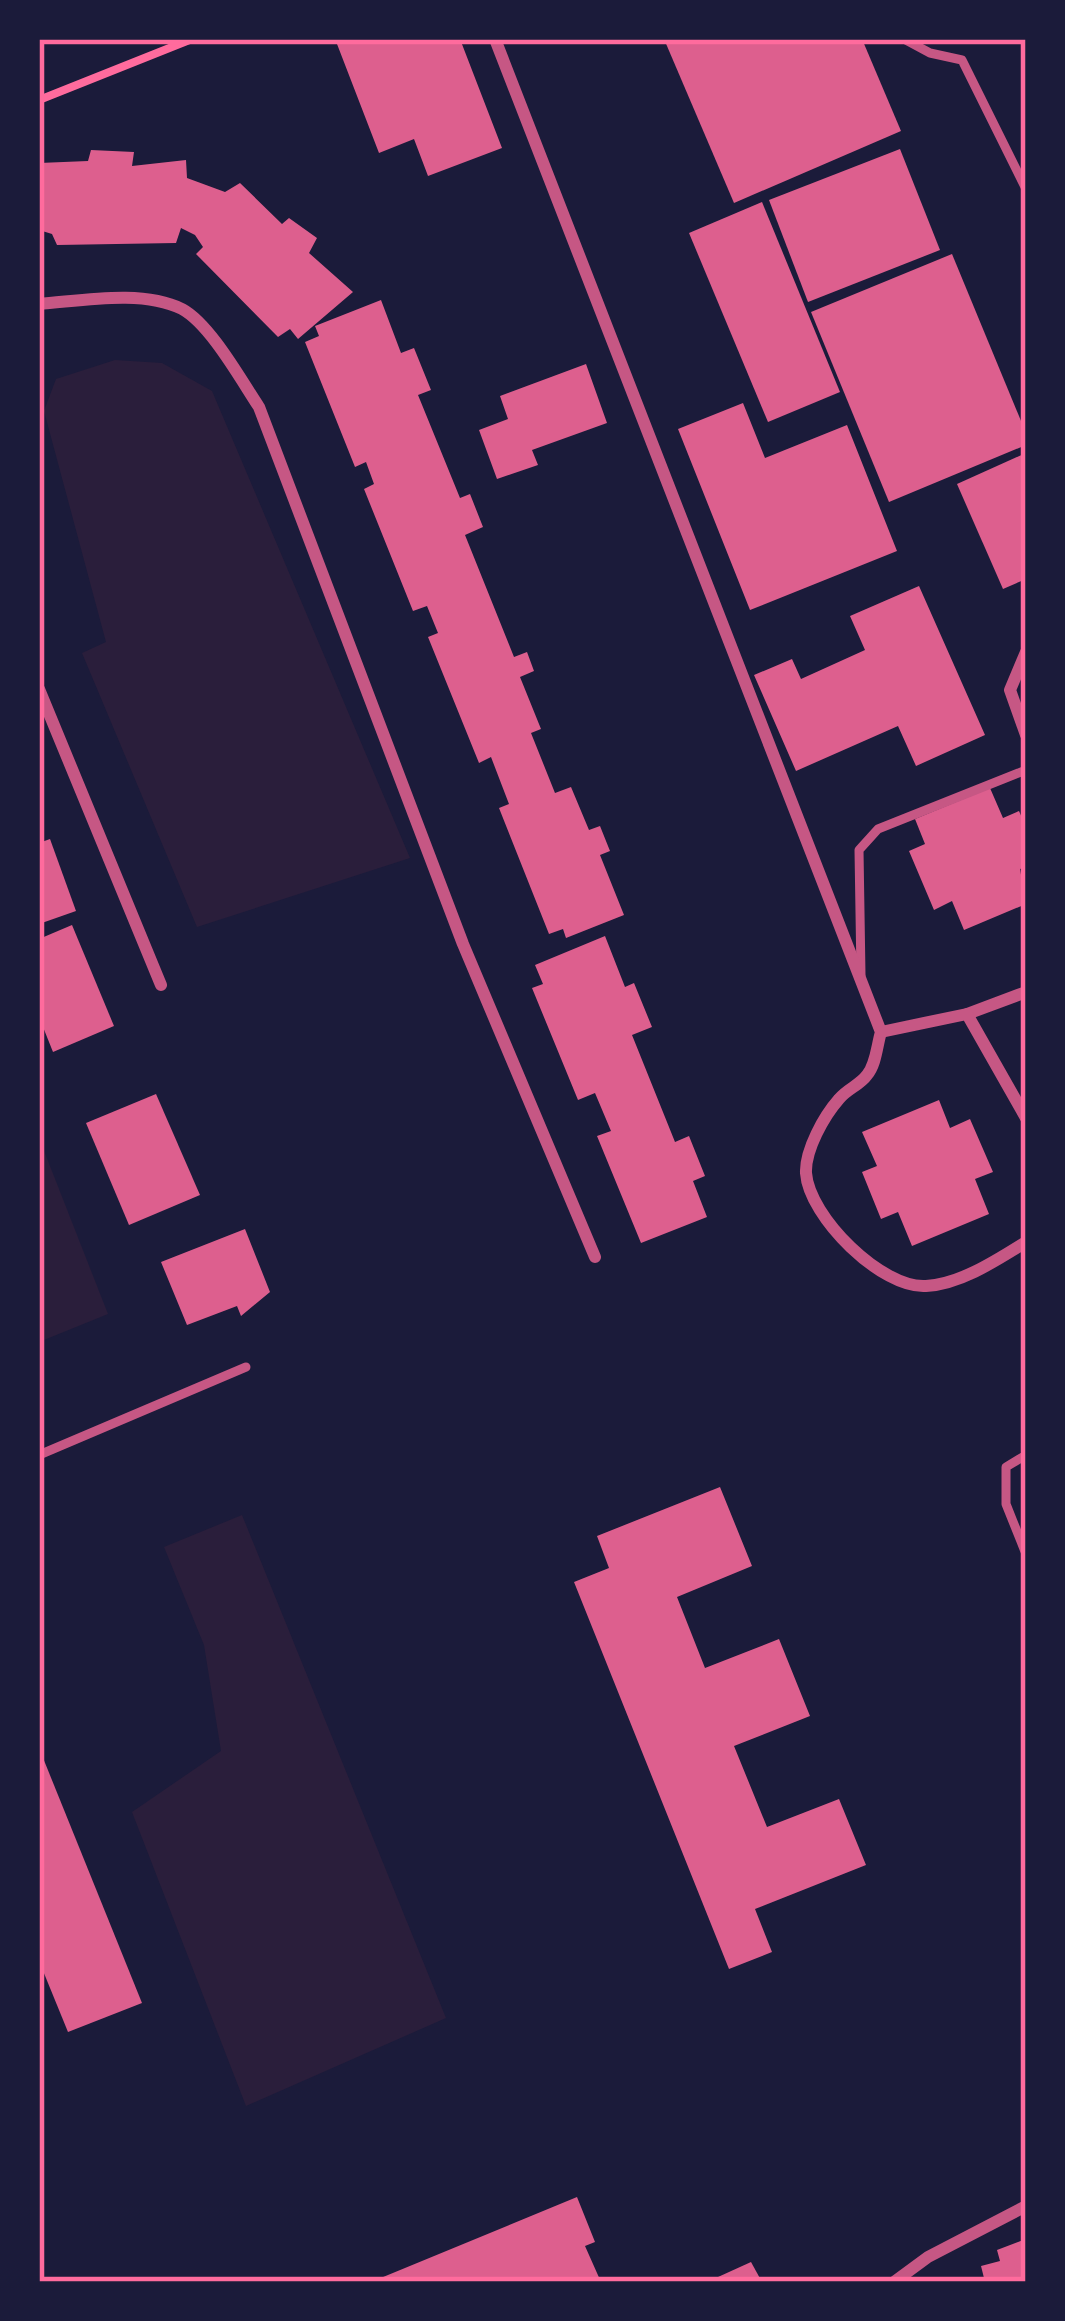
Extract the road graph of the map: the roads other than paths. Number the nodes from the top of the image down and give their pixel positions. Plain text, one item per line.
1 (494, 39) edge
2 (904, 39) edge
3 (1026, 189) edge
4 (39, 304) edge
5 (1026, 652) edge
6 (39, 689) edge
7 (1026, 735) edge
8 (1026, 770) edge
9 (861, 982) junction
10 (161, 986) dead end
11 (1026, 992) edge
12 (967, 1014) junction
13 (881, 1032) junction
14 (1026, 1118) edge
15 (1026, 1242) edge
16 (595, 1257) dead end
17 (246, 1367) dead end
18 (39, 1455) edge
19 (1026, 1455) edge
20 (1026, 1554) edge
21 (1026, 2206) edge
22 (895, 2282) edge

1 - 9 street
2 - 3 lane
4 - 16 street
5 - 7 street
6 - 10 street
8 - 9 lane
9 - 13 street
11 - 12 street
12 - 13 street
12 - 14 street
13 - 15 street
17 - 18 lane
19 - 20 lane
21 - 22 street

